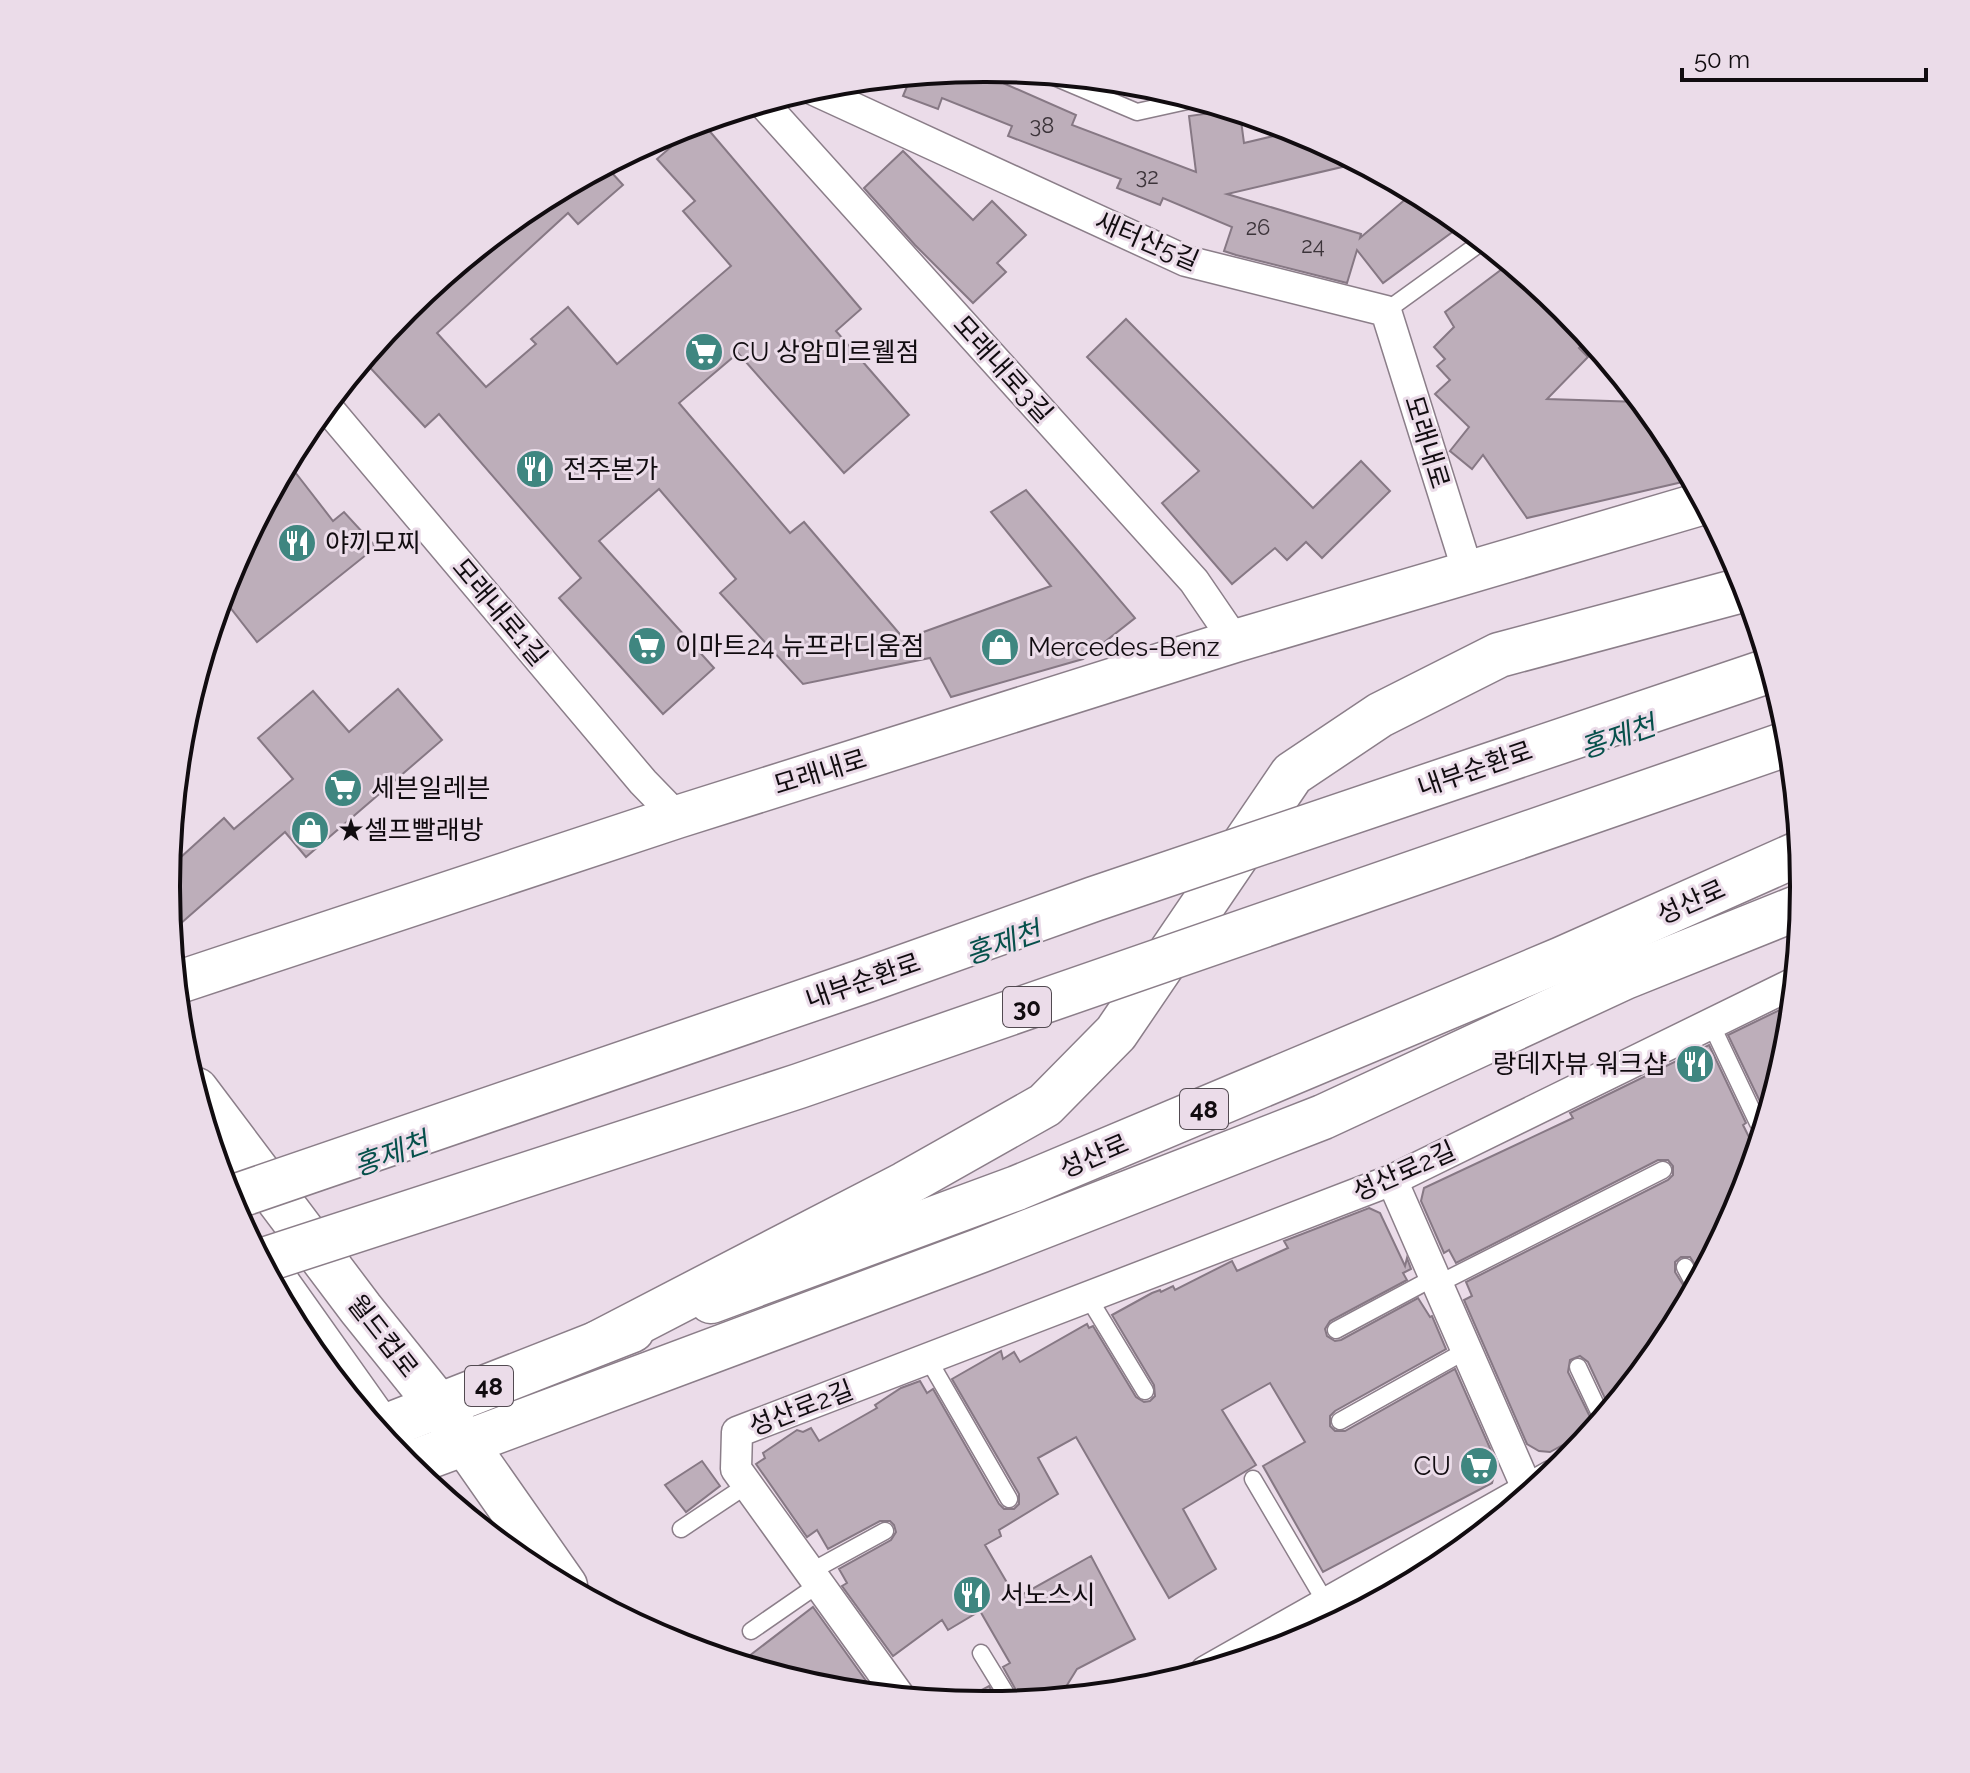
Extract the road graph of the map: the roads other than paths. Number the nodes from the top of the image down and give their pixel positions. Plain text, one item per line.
1 (1080, 88) edge
2 (829, 97) edge
3 (1173, 104) edge
4 (770, 111) edge
5 (1474, 247) edge
6 (1386, 311) junction
7 (334, 415) edge
8 (1694, 506) edge
9 (1468, 572) junction
10 (1733, 592) edge
11 (1235, 641) junction
12 (1761, 674) edge
13 (1777, 747) edge
14 (677, 817) junction
15 (1789, 858) edge
16 (1789, 911) edge
17 (186, 980) edge
18 (1783, 988) edge
19 (1711, 1024) junction
20 (214, 1115) edge
21 (1755, 1117) edge
22 (1663, 1170) dead end
23 (1392, 1180) junction
24 (242, 1194) edge
25 (273, 1260) edge
26 (1685, 1267) dead end
27 (1689, 1275) edge
28 (1436, 1281) junction
29 (1088, 1297) junction
30 (1336, 1330) dead end
31 (598, 1343) junction
32 (1467, 1350) junction
33 (928, 1359) junction
34 (1578, 1367) dead end
35 (1145, 1391) dead end
36 (439, 1406) junction
37 (1597, 1408) edge
38 (1340, 1421) dead end
39 (388, 1426) edge
40 (466, 1442) junction
41 (421, 1459) edge
42 (1531, 1476) edge
43 (1253, 1479) dead end
44 (747, 1485) junction
45 (1009, 1499) dead end
46 (1485, 1516) edge
47 (681, 1529) dead end
48 (885, 1531) dead end
49 (548, 1561) edge
50 (815, 1578) junction
51 (1333, 1607) edge
52 (751, 1631) dead end
53 (1272, 1638) edge
54 (981, 1653) dead end
55 (892, 1685) edge
56 (1004, 1690) edge

1 - 3 lane
2 - 6 street, 새터산5길
4 - 11 street, 모래내로3길
5 - 6 lane
6 - 9 street, 모래내로
7 - 14 street, 모래내로1길
8 - 9 main road, 모래내로
9 - 11 main road, 모래내로
10 - 31 main road, bridge
11 - 14 main road, 모래내로
12 - 24 main road, 내부순환로, bridge
13 - 25 main road, 30, bridge
14 - 17 main road, 모래내로
15 - 31 main road, 성산로 / 48
16 - 40 main road
18 - 19 street, 성산로2길
19 - 21 lane
19 - 23 street, 성산로2길
20 - 36 main road, 월드컵로, bridge
22 - 28 lane
23 - 28 street
23 - 29 street, 성산로2길
26 - 27 lane
28 - 30 lane
28 - 32 street
29 - 33 street, 성산로2길
29 - 35 lane
31 - 36 main road, 성산로 / 48
32 - 38 lane
32 - 42 street
33 - 44 street, 성산로2길
33 - 45 lane
34 - 37 lane
36 - 39 main road, 성산로 / 48
36 - 40 main road, 월드컵로
40 - 41 main road
40 - 49 main road, 월드컵로
43 - 51 lane
44 - 47 lane
44 - 50 street, 성산로2길
46 - 51 street
48 - 50 lane
50 - 52 lane
50 - 55 street, 성산로2길
51 - 53 street
54 - 56 lane

